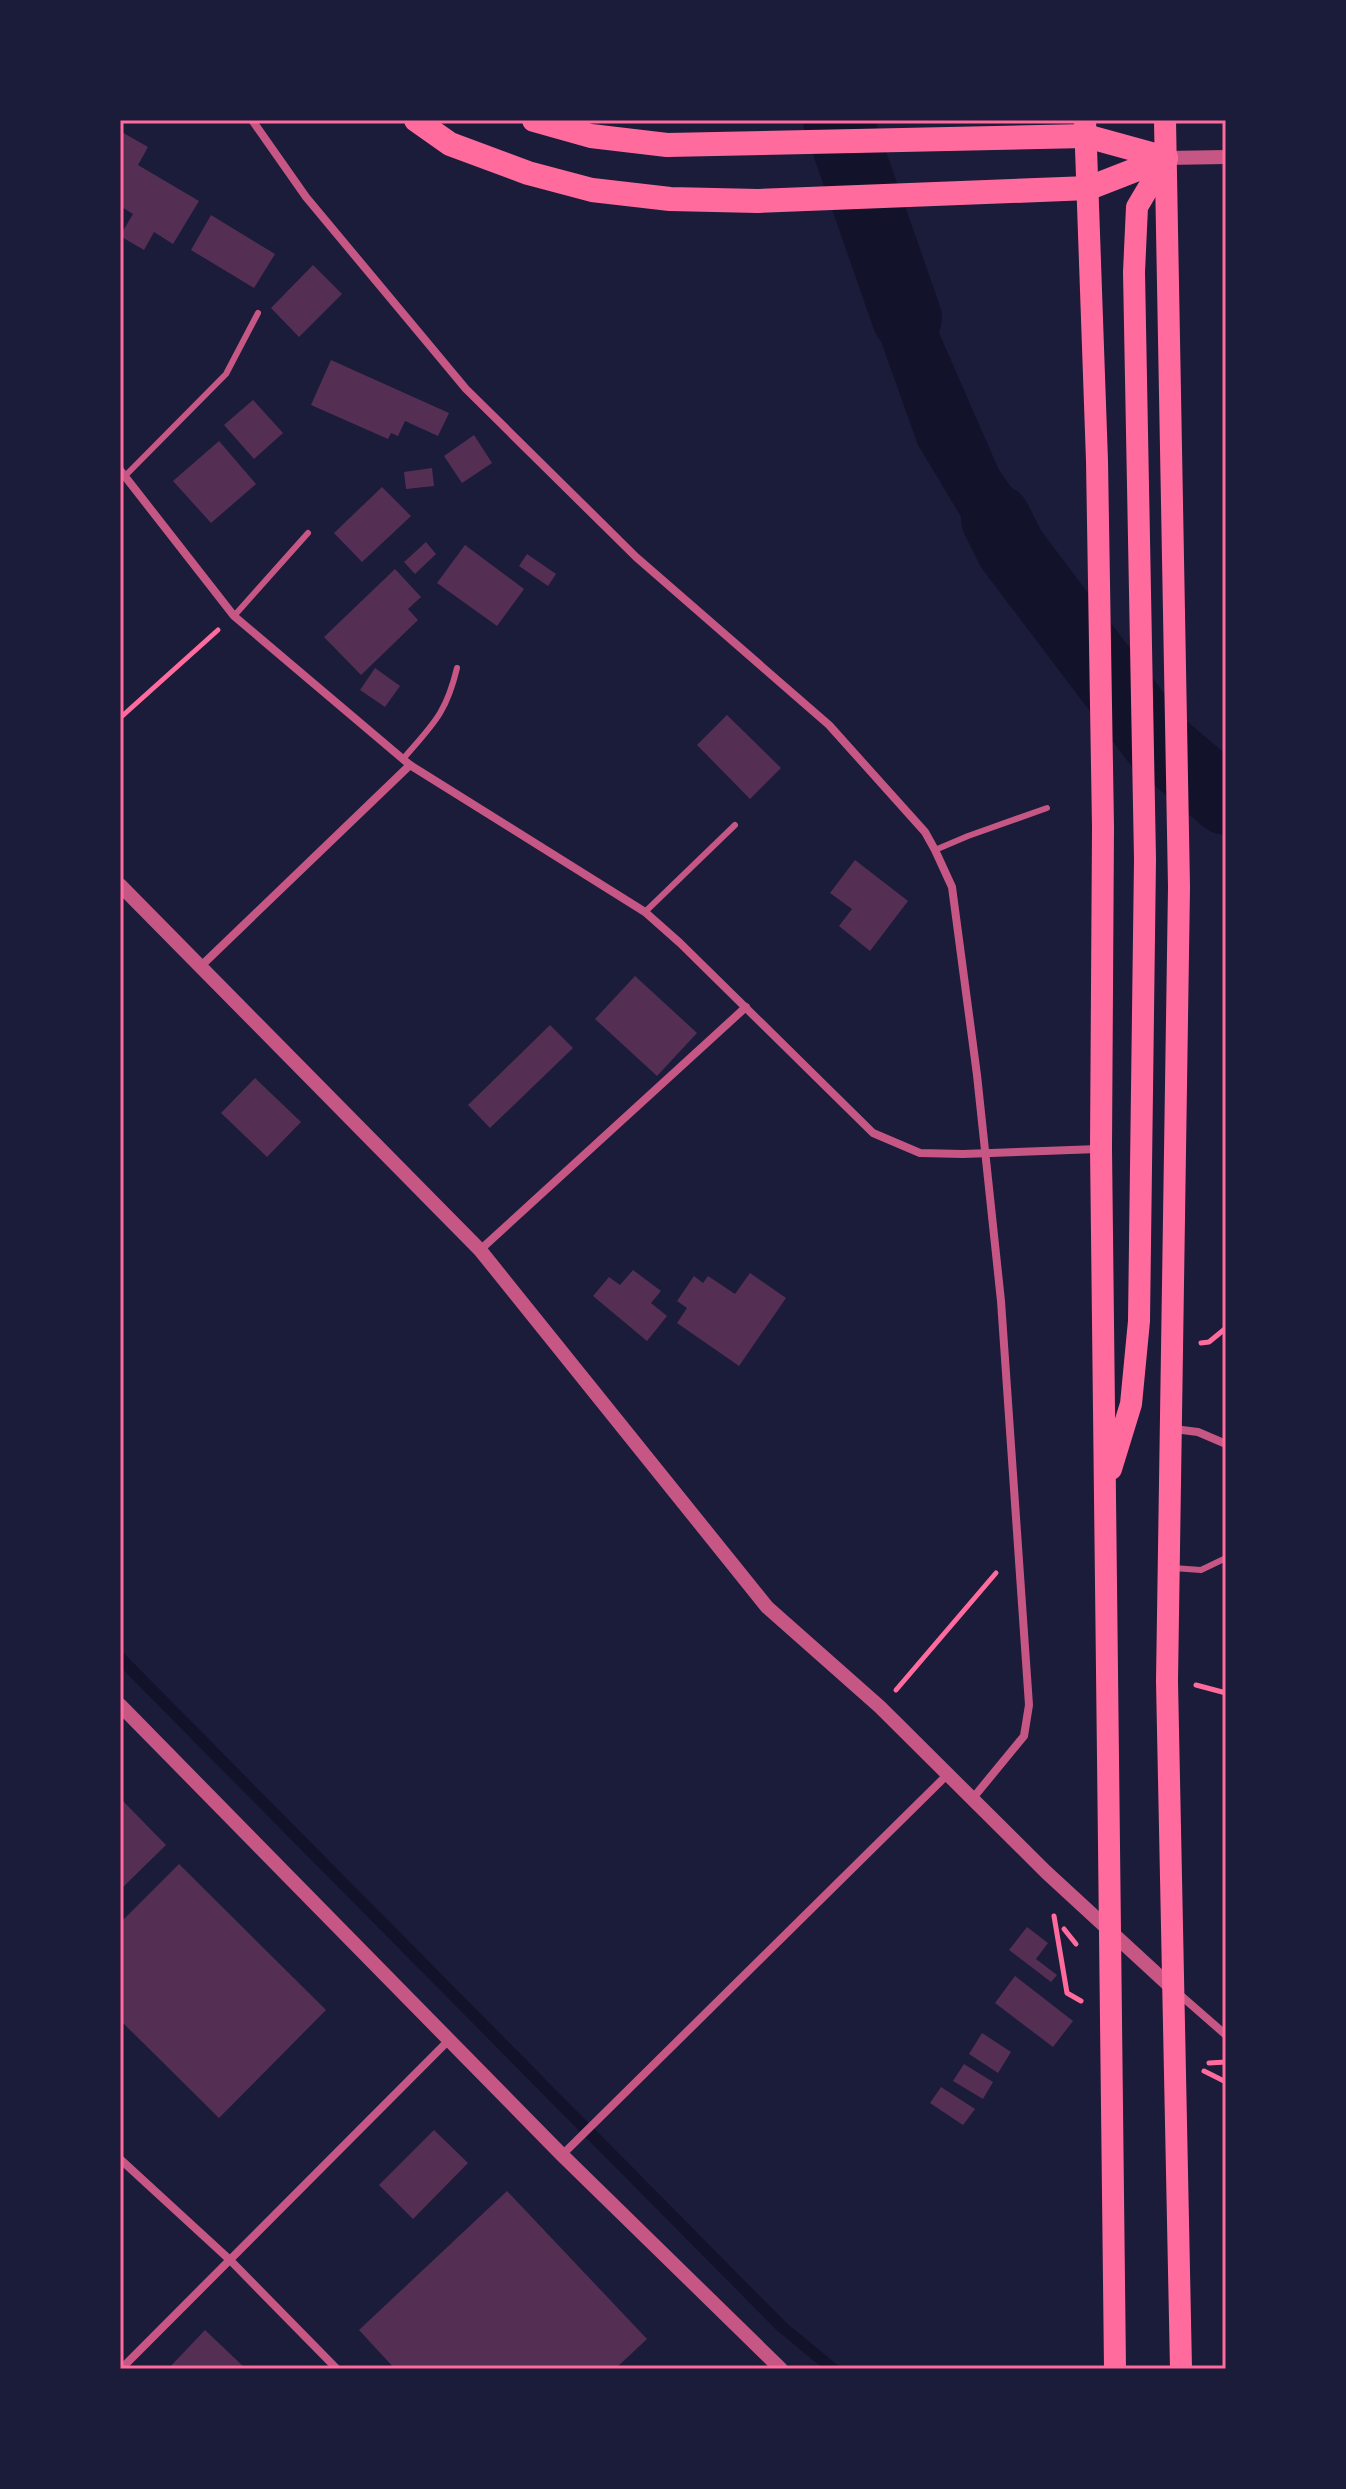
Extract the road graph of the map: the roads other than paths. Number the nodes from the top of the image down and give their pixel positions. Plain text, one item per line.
1 (252, 120) edge
2 (416, 120) edge
3 (534, 120) edge
4 (1165, 120) edge
5 (1086, 128) edge
6 (1226, 157) edge
7 (1166, 158) junction
8 (1089, 188) junction
9 (258, 313) dead end
10 (122, 473) edge
11 (308, 533) dead end
12 (234, 616) junction
13 (457, 668) dead end
14 (406, 762) junction
15 (1047, 808) dead end
16 (735, 825) dead end
17 (935, 850) junction
18 (120, 885) edge
19 (645, 912) junction
20 (201, 966) junction
21 (746, 1007) junction
22 (1101, 1148) junction
23 (984, 1153) junction
24 (480, 1250) junction
25 (1170, 1429) junction
26 (1226, 1444) edge
27 (1105, 1490) junction
28 (1226, 1558) edge
29 (1169, 1568) junction
30 (120, 1705) edge
31 (949, 1773) junction
32 (973, 1798) junction
33 (1112, 1932) junction
34 (1172, 1988) junction
35 (1226, 2035) edge
36 (449, 2040) junction
37 (562, 2155) junction
38 (120, 2159) edge
39 (230, 2260) junction
40 (121, 2369) edge
41 (337, 2369) edge
42 (781, 2369) edge
43 (1115, 2369) edge
44 (1181, 2369) edge

1 - 17 street
2 - 8 highway
3 - 5 highway
4 - 7 highway
5 - 7 highway
5 - 8 highway
6 - 7 street
7 - 8 highway
7 - 25 highway
7 - 27 highway
8 - 22 highway
9 - 10 lane
10 - 12 street
11 - 12 lane
12 - 14 street
13 - 14 lane
14 - 19 street
14 - 20 street
15 - 17 lane
16 - 19 lane
17 - 23 street
18 - 20 street
19 - 21 street
20 - 24 street
21 - 23 street
21 - 24 street
22 - 23 street
22 - 27 highway
23 - 32 street
24 - 31 street
25 - 26 street
25 - 29 highway
27 - 33 highway
28 - 29 lane
29 - 34 highway
30 - 36 street
31 - 32 street
31 - 37 street
32 - 33 street
33 - 34 street
33 - 43 highway
34 - 35 street
34 - 44 highway
36 - 37 street
36 - 39 street
37 - 42 street
38 - 39 street
39 - 40 street
39 - 41 street

